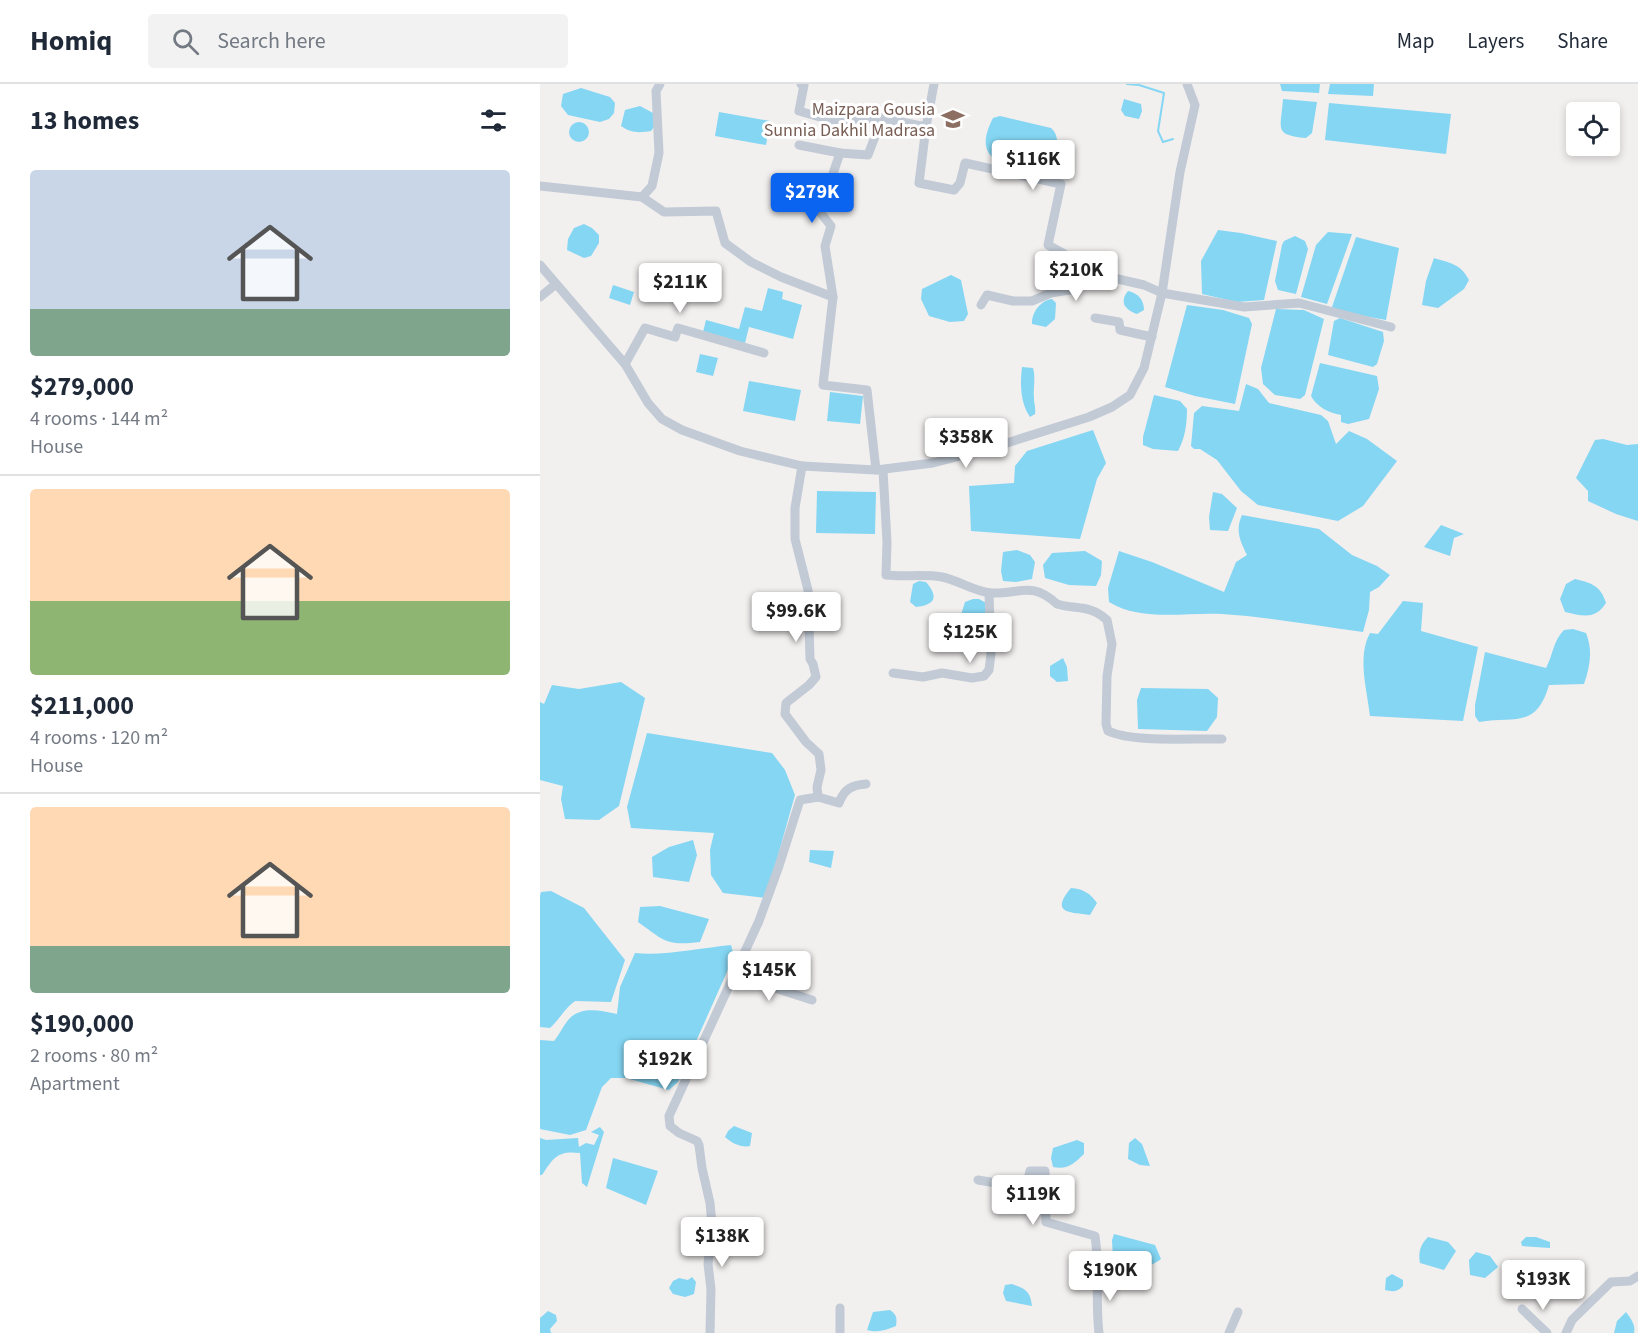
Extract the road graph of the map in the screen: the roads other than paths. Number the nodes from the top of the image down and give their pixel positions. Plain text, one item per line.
1 (660, 84) edge
2 (801, 84) edge
3 (934, 84) edge
4 (1187, 84) edge
5 (882, 118) junction
6 (926, 127) junction
7 (799, 145) dead end
8 (840, 153) junction
9 (540, 186) edge
10 (642, 196) junction
11 (540, 265) edge
12 (1097, 276) junction
13 (556, 284) junction
14 (1162, 293) junction
15 (540, 297) edge
16 (833, 297) junction
17 (981, 305) dead end
18 (1095, 318) dead end
19 (1391, 327) dead end
20 (1152, 337) junction
21 (764, 353) dead end
22 (625, 364) junction
23 (802, 466) junction
24 (879, 470) junction
25 (989, 593) junction
26 (893, 673) dead end
27 (1222, 739) dead end
28 (866, 783) dead end
29 (818, 796) junction
30 (735, 975) junction
31 (812, 1000) dead end
32 (978, 1180) dead end
33 (1638, 1276) edge
34 (840, 1308) dead end
35 (1522, 1309) dead end
36 (1238, 1312) dead end
37 (710, 1333) edge
38 (840, 1333) edge
39 (1099, 1333) edge
40 (1229, 1333) edge
41 (1547, 1333) edge
42 (1566, 1333) edge

1 - 10 street
2 - 5 street
3 - 6 street
4 - 14 street
5 - 6 street
5 - 8 street
6 - 12 street
7 - 8 street
8 - 16 street
9 - 10 street
10 - 16 street
11 - 13 street
12 - 14 street
12 - 17 street
13 - 15 street
13 - 22 street
14 - 19 street
14 - 20 street
16 - 24 street
18 - 20 street
20 - 24 street
21 - 22 street
22 - 23 street
23 - 24 street
23 - 29 street
24 - 25 street
25 - 26 street
25 - 27 street
28 - 29 street
29 - 30 street
30 - 31 street
30 - 37 street
32 - 39 street
33 - 42 street
34 - 38 street
35 - 41 street
36 - 40 street

